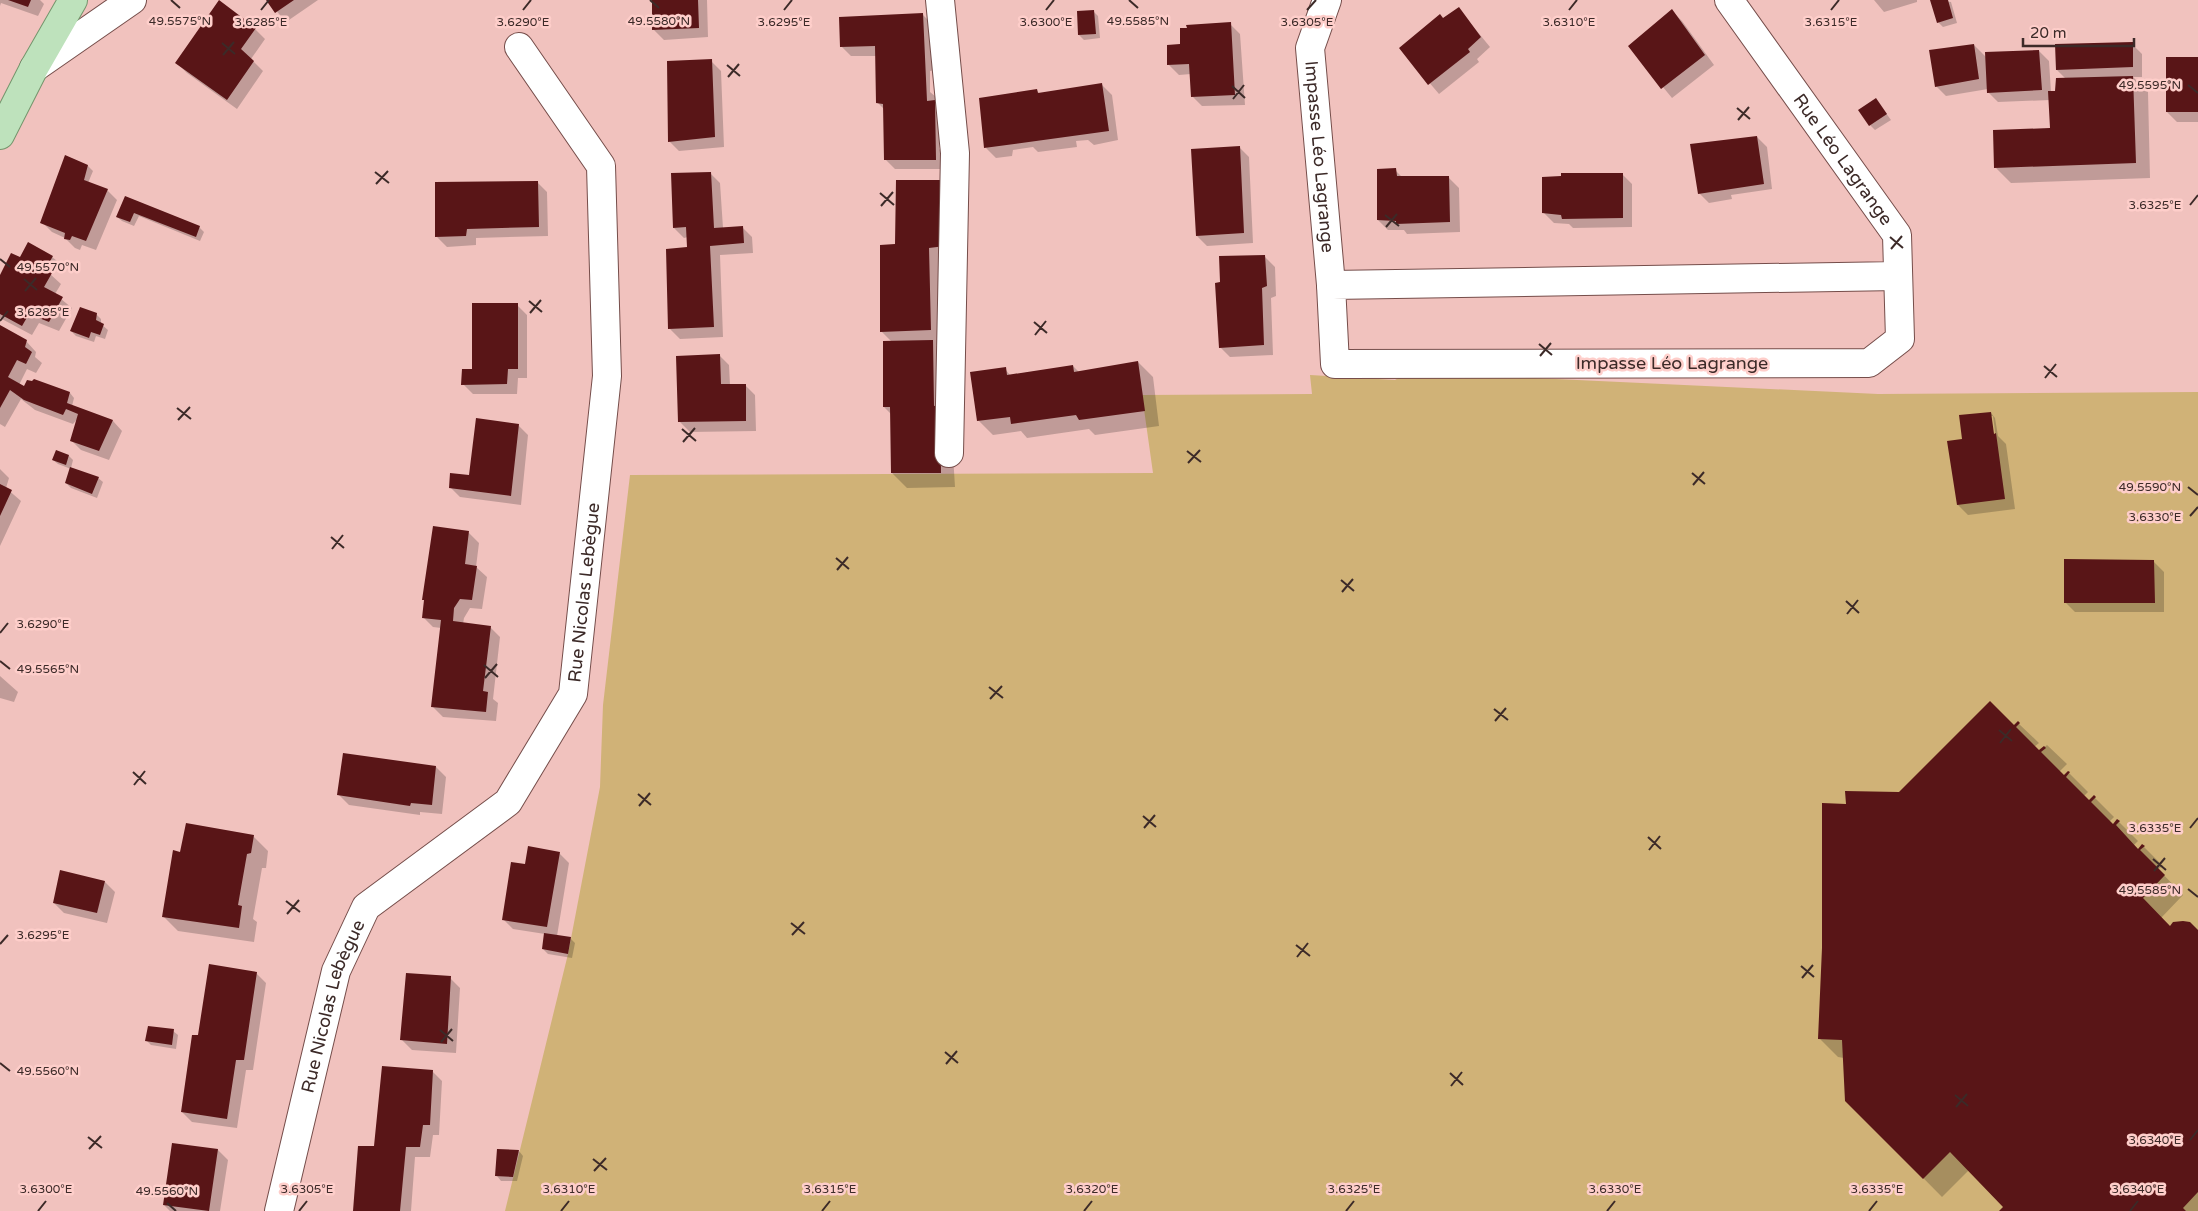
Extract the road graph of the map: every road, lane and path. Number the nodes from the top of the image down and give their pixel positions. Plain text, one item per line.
1 (73, 0) edge
2 (132, 0) edge
3 (940, 0) edge
4 (1327, 0) edge
5 (1729, 0) edge
6 (519, 47) dead end
7 (34, 68) junction
8 (0, 135) edge
9 (1898, 276) junction
10 (1331, 285) junction
11 (1900, 339) joint
12 (949, 453) dead end
13 (279, 1211) edge

1 - 7 main road
2 - 7 street
3 - 12 street
4 - 10 street, Impasse Léo Lagrange
5 - 9 street, Rue Léo Lagrange
6 - 13 street, Rue Nicolas Lebègue
7 - 8 main road
9 - 10 street
9 - 11 street, Rue Léo Lagrange
10 - 11 street, Impasse Léo Lagrange

